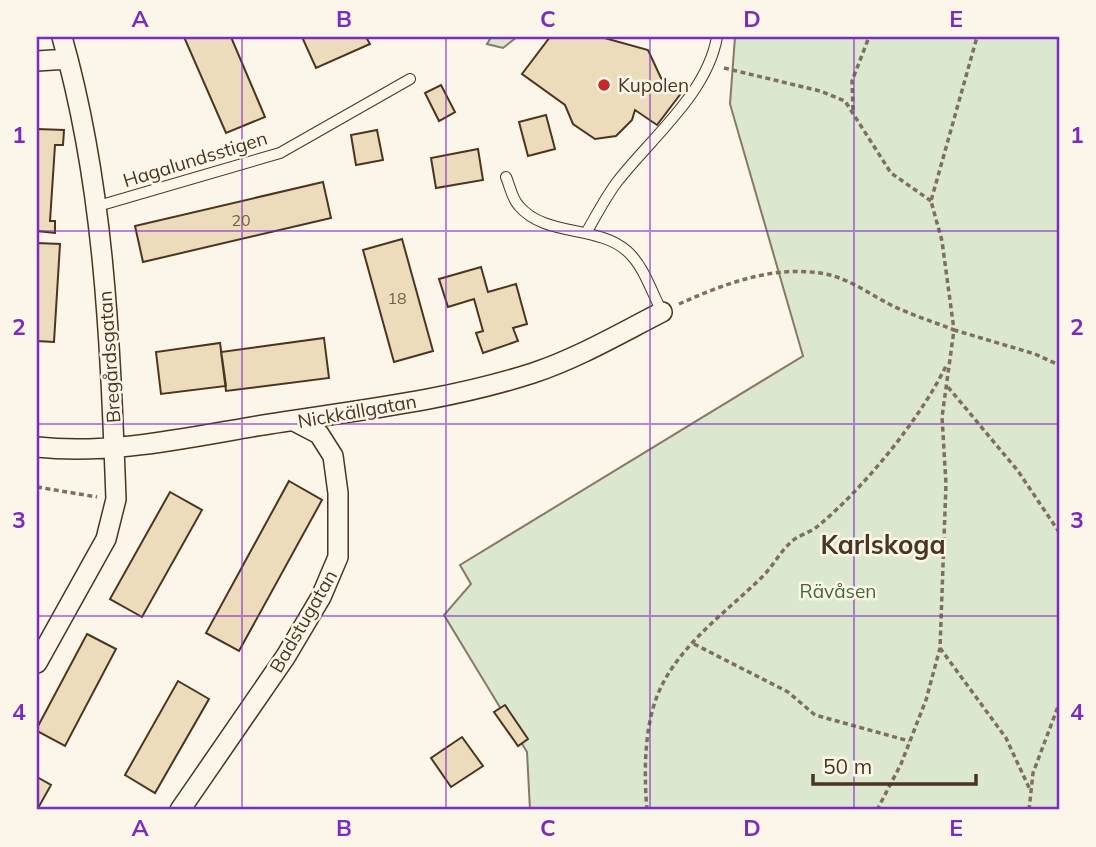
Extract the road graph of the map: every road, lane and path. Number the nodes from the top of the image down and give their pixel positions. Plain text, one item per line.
1 (62, 37) edge
2 (717, 37) edge
3 (869, 37) edge
4 (976, 37) edge
5 (68, 59) junction
6 (37, 61) edge
7 (736, 72) dead end
8 (410, 79) dead end
9 (853, 112) junction
10 (506, 177) dead end
11 (931, 201) junction
12 (98, 206) junction
13 (586, 233) junction
14 (662, 312) junction
15 (954, 330) junction
16 (948, 362) junction
17 (1059, 365) edge
18 (948, 387) junction
19 (296, 422) junction
20 (37, 447) edge
21 (114, 447) junction
22 (37, 487) edge
23 (116, 499) junction
24 (1059, 532) edge
25 (694, 644) junction
26 (940, 648) junction
27 (37, 663) edge
28 (1059, 704) edge
29 (909, 741) junction
30 (1031, 792) junction
31 (180, 810) edge
32 (647, 810) edge
33 (877, 810) edge
34 (1029, 810) edge

1 - 5 street, Bregårdsgatan
2 - 13 lane
3 - 9 path
4 - 11 path
5 - 6 street
5 - 12 street, Bregårdsgatan
7 - 9 path
8 - 12 lane, Hagalundsstigen
9 - 11 path
10 - 13 lane
11 - 15 path
12 - 21 street, Bregårdsgatan
13 - 14 lane
14 - 15 path
14 - 19 street, Nickkällgatan
15 - 16 path
15 - 17 path
16 - 18 path
16 - 25 path
18 - 24 path
18 - 26 path
19 - 21 street, Nickkällgatan
19 - 31 street, Badstugatan
20 - 21 street, Nickkällgatan
21 - 23 street, Bregårdsgatan
22 - 23 path
23 - 27 street, Bregårdsgatan
25 - 29 path
25 - 32 path
26 - 29 path
26 - 30 path
28 - 30 path
29 - 33 path
30 - 34 path

